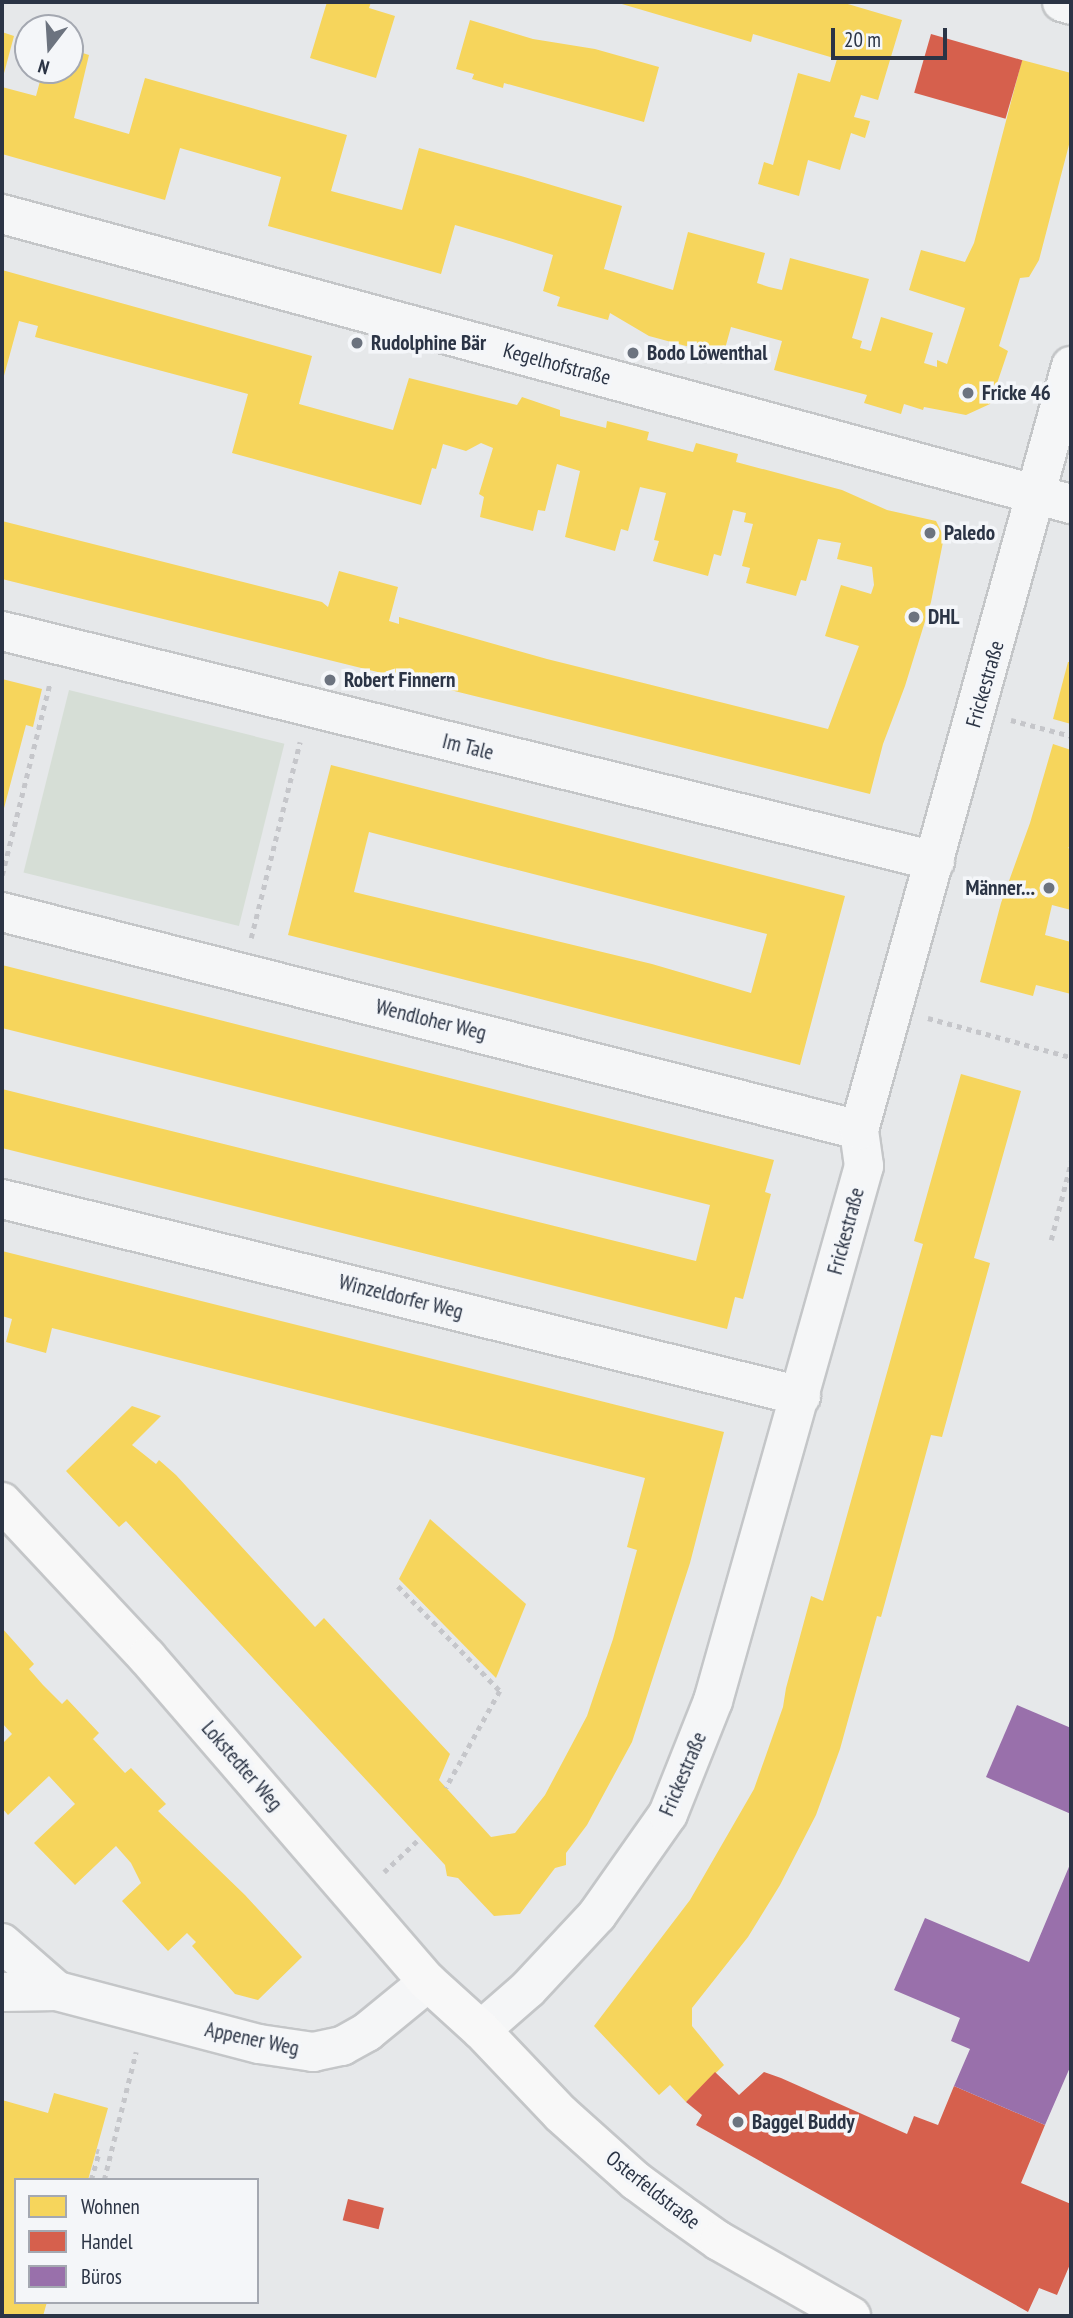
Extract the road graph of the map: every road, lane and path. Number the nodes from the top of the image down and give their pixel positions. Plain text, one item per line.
1 (1062, 2) edge
2 (1071, 5) edge
3 (2, 214) edge
4 (1071, 366) edge
5 (1055, 499) edge
6 (2, 631) edge
7 (59, 645) junction
8 (309, 708) junction
9 (977, 711) junction
10 (1071, 736) edge
11 (935, 861) junction
12 (2, 875) edge
13 (2, 912) edge
14 (243, 972) junction
15 (894, 1008) junction
16 (1071, 1057) edge
17 (859, 1130) junction
18 (1071, 1162) edge
19 (2, 1199) edge
20 (1051, 1240) dead end
21 (801, 1396) junction
22 (2, 1502) edge
23 (398, 1586) dead end
24 (446, 1788) dead end
25 (419, 1839) dead end
26 (358, 1897) junction
27 (2, 1943) edge
28 (428, 1982) junction
29 (57, 1991) junction
30 (2, 1992) edge
31 (481, 2031) junction
32 (136, 2060) dead end
33 (96, 2151) dead end
34 (92, 2178) edge
35 (105, 2178) edge
36 (851, 2316) edge

1 - 2 street
3 - 5 street, Kegelhofstraße
4 - 5 street, Frickestraße
5 - 9 street, Frickestraße
6 - 7 street, Im Tale
7 - 8 street, Im Tale
7 - 12 path
8 - 11 street, Im Tale
8 - 14 path
9 - 10 path
9 - 11 street, Frickestraße
11 - 15 street, Frickestraße
13 - 14 street, Wendloher Weg
14 - 17 street, Wendloher Weg
15 - 16 path
15 - 17 street, Frickestraße
17 - 21 street, Frickestraße
18 - 20 path
19 - 21 street, Winzeldorfer Weg
21 - 31 street, Frickestraße
22 - 26 main road, Lokstedter Weg
23 - 24 path
25 - 26 path
26 - 28 main road, Lokstedter Weg
27 - 29 street, Appener Weg
28 - 29 street, Appener Weg
28 - 31 main road, Lokstedter Weg
29 - 30 street, Appener Weg
31 - 36 main road, Osterfeldstraße
32 - 35 path
33 - 34 path

